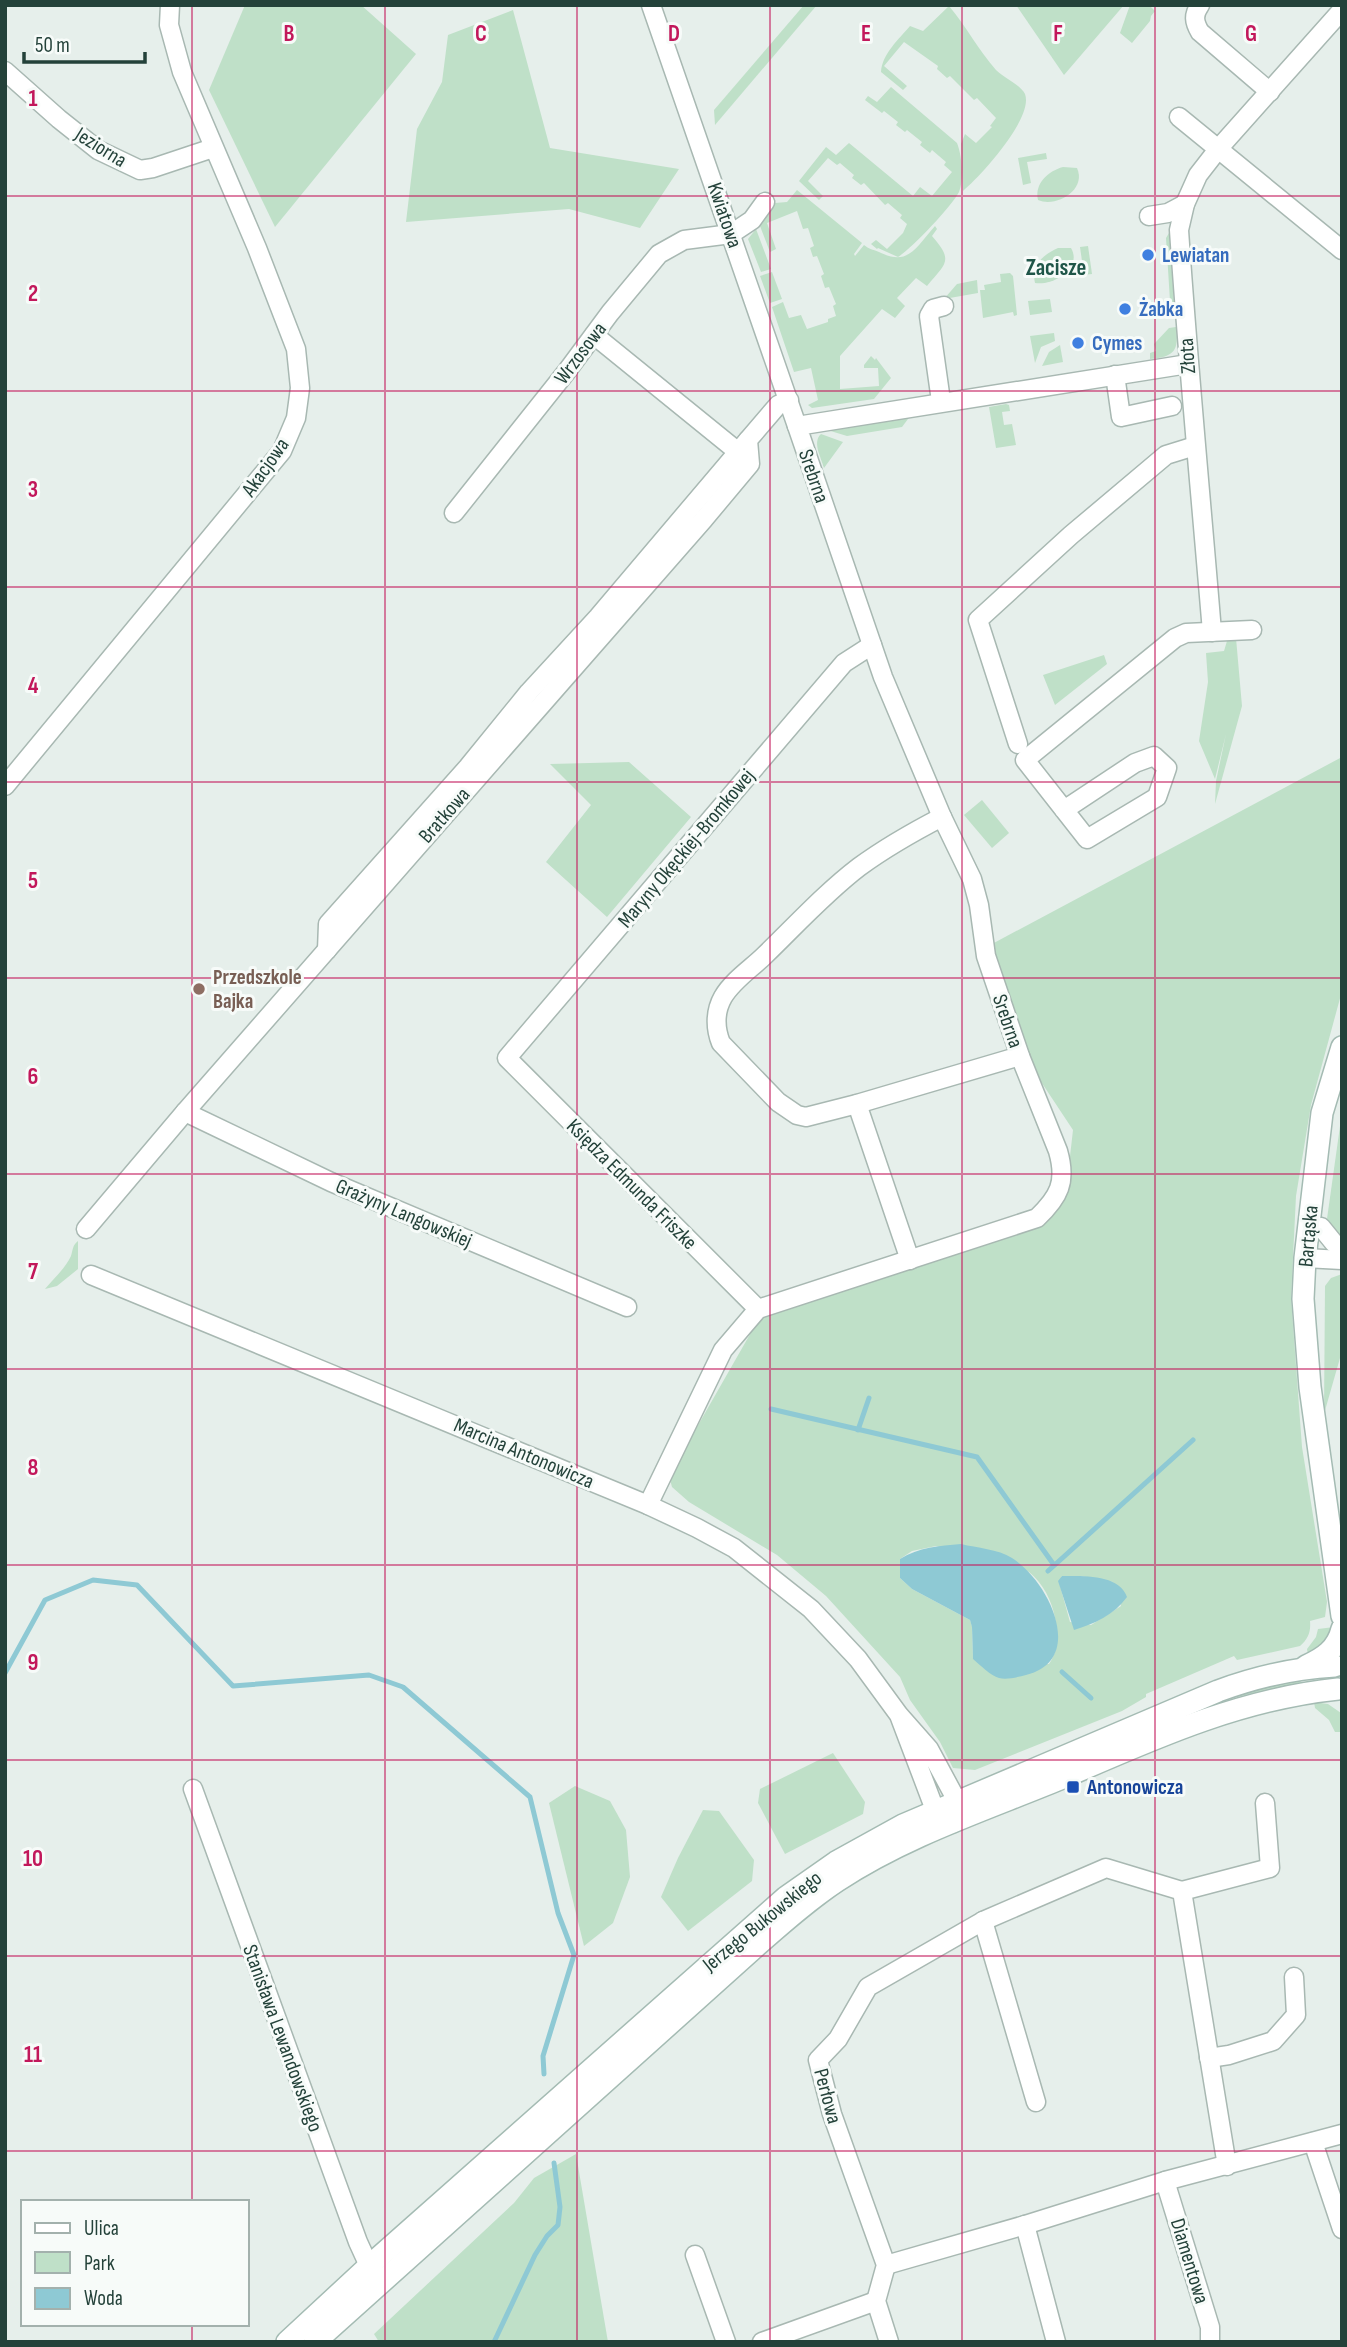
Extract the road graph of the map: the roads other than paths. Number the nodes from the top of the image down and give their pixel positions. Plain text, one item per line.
1 (170, 5) edge
2 (651, 5) edge
3 (1200, 5) edge
4 (1342, 10) edge
5 (5, 71) edge
6 (1269, 92) junction
7 (1179, 117) dead end
8 (213, 148) junction
9 (1219, 148) junction
10 (765, 202) dead end
11 (1185, 204) junction
12 (1149, 216) dead end
13 (731, 234) junction
14 (1342, 250) edge
15 (944, 306) dead end
16 (594, 335) junction
17 (1188, 364) junction
18 (1115, 375) junction
19 (789, 400) junction
20 (941, 401) junction
21 (1172, 406) dead end
22 (797, 426) junction
23 (743, 446) junction
24 (1195, 446) junction
25 (454, 513) dead end
26 (1252, 630) dead end
27 (1212, 632) junction
28 (872, 645) junction
29 (1018, 744) dead end
30 (5, 786) edge
31 (1064, 810) junction
32 (942, 817) junction
33 (1340, 1054) edge
34 (1020, 1056) junction
35 (507, 1058) joint
36 (857, 1104) junction
37 (184, 1112) junction
38 (1321, 1227) junction
39 (86, 1229) dead end
40 (1342, 1247) edge
41 (1312, 1258) junction
42 (1342, 1260) edge
43 (910, 1261) junction
44 (91, 1275) dead end
45 (627, 1307) dead end
46 (758, 1309) junction
47 (648, 1505) junction
48 (1342, 1616) edge
49 (1342, 1629) edge
50 (1338, 1664) edge
51 (1304, 1667) junction
52 (1340, 1695) edge
53 (899, 1715) junction
54 (194, 1789) dead end
55 (957, 1801) junction
56 (1265, 1803) dead end
57 (935, 1811) junction
58 (953, 1823) junction
59 (1182, 1891) junction
60 (983, 1921) junction
61 (1294, 1977) dead end
62 (1209, 2058) junction
63 (1036, 2102) dead end
64 (1342, 2134) edge
65 (1313, 2142) junction
66 (1227, 2166) junction
67 (1165, 2180) junction
68 (1025, 2225) junction
69 (1342, 2229) edge
70 (695, 2255) dead end
71 (886, 2265) junction
72 (376, 2274) junction
73 (876, 2301) junction
74 (287, 2342) edge
75 (315, 2342) edge
76 (726, 2342) edge
77 (762, 2342) edge
78 (889, 2342) edge
79 (1056, 2342) edge
80 (1210, 2342) edge

1 - 8 street, Akacjowa
2 - 13 street, Kwiatowa
3 - 6 street
4 - 6 street, Złota
5 - 8 street, Jeziorna
6 - 9 street, Złota
7 - 9 street
8 - 30 street, Akacjowa
9 - 11 street, Złota
9 - 14 street
10 - 13 street
11 - 12 street
11 - 17 street, Złota
13 - 16 street, Wrzosowa
13 - 19 street, Kwiatowa
15 - 20 street
16 - 23 street
16 - 25 street, Wrzosowa
17 - 18 street, Srebrna
17 - 24 street, Złota
18 - 20 street, Srebrna
18 - 21 street
19 - 22 street, Kwiatowa
19 - 23 street
20 - 22 street, Srebrna
22 - 28 street, Srebrna
23 - 37 street
24 - 27 street, Złota
24 - 29 street
26 - 27 street
27 - 31 street
28 - 32 street, Srebrna
28 - 35 street, Maryny Okęckiej-Bromkowej
31 - 31 street
32 - 34 street, Srebrna
32 - 36 street
33 - 38 street, Bartąska
33 - 41 street, Bartąska
34 - 36 street
34 - 43 street, Srebrna
35 - 46 street, Księdza Edmunda Friszke
36 - 43 street
37 - 39 street
37 - 45 street, Grażyny Langowskiej
38 - 40 street
38 - 41 street, Bartąska
41 - 42 street
41 - 48 street, Bartąska
43 - 46 street
44 - 47 street, Marcina Antonowicza
46 - 47 street
47 - 53 street, Marcina Antonowicza
49 - 51 street
50 - 51 street, Jerzego Bukowskiego
50 - 52 street
51 - 55 street, Jerzego Bukowskiego
52 - 58 street, Jerzego Bukowskiego
53 - 55 street, Marcina Antonowicza
53 - 57 street, Marcina Antonowicza
54 - 72 street, Stanisława Lewandowskiego
55 - 57 street, Jerzego Bukowskiego
55 - 58 street
56 - 59 street
57 - 58 street
57 - 72 street, Jerzego Bukowskiego
58 - 72 street, Jerzego Bukowskiego
59 - 60 street, Perłowa
59 - 62 street
60 - 63 street
60 - 71 street, Perłowa
61 - 62 street
62 - 66 street
64 - 65 street
65 - 66 street
65 - 69 street
66 - 67 street
67 - 68 street
67 - 80 street, Diamentowa
68 - 71 street
68 - 79 street
70 - 76 street
71 - 73 street
72 - 74 street, Jerzego Bukowskiego
72 - 75 street, Jerzego Bukowskiego
73 - 77 street
73 - 78 street

